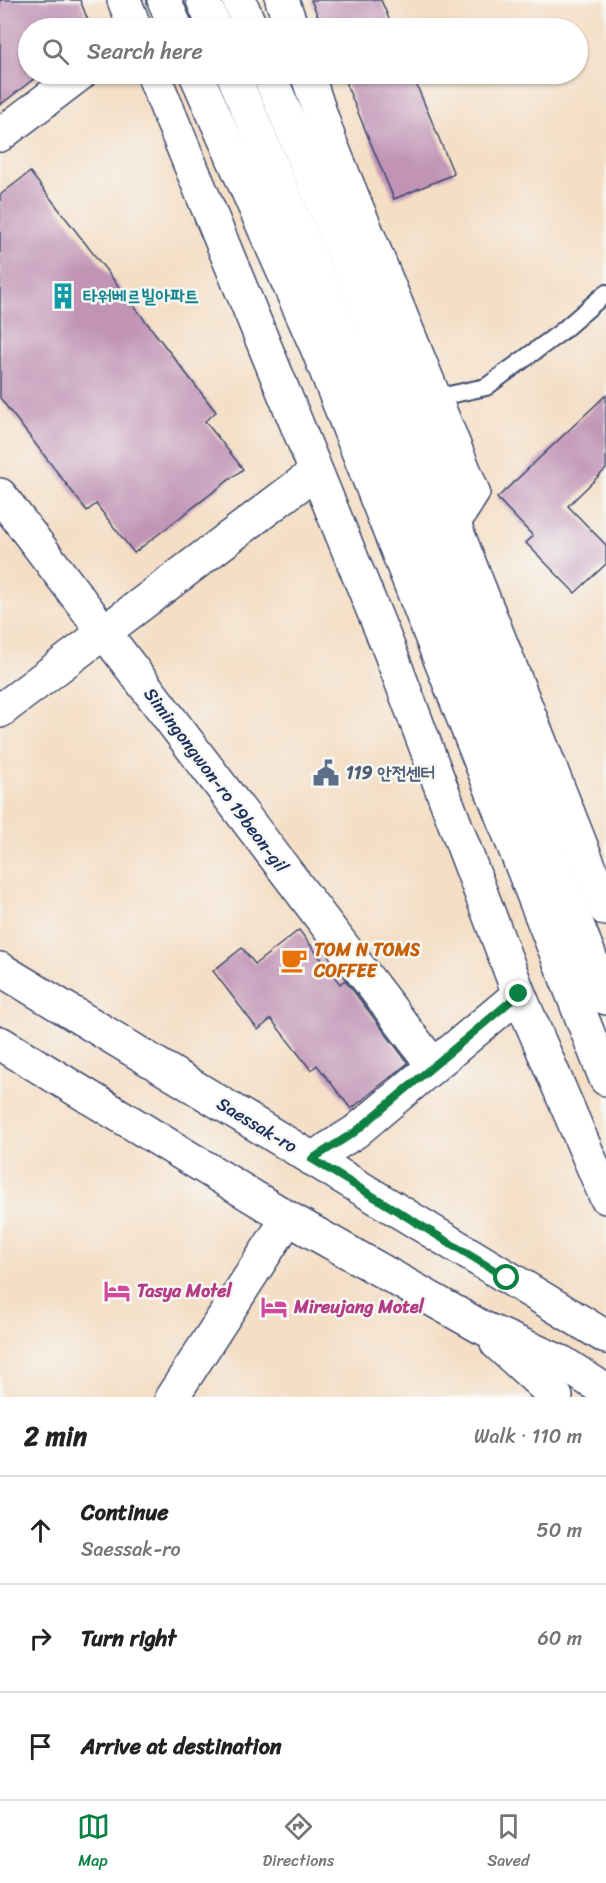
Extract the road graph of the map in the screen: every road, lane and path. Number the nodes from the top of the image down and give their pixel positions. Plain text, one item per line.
1 (124, 0) edge
2 (164, 0) edge
3 (203, 0) edge
4 (239, 0) edge
5 (282, 0) edge
6 (131, 18) edge
7 (172, 18) edge
8 (211, 18) edge
9 (246, 18) edge
10 (288, 18) edge
11 (67, 84) edge
12 (157, 84) edge
13 (200, 84) edge
14 (237, 84) edge
15 (273, 84) edge
16 (310, 84) edge
17 (0, 135) edge
18 (606, 293) edge
19 (435, 398) junction
20 (316, 472) junction
21 (0, 495) edge
22 (454, 522) junction
23 (104, 632) junction
24 (0, 711) edge
25 (605, 903) edge
26 (0, 969) edge
27 (519, 994) junction
28 (606, 999) edge
29 (0, 1043) edge
30 (433, 1065) junction
31 (606, 1079) edge
32 (312, 1159) junction
33 (606, 1197) edge
34 (288, 1218) junction
35 (481, 1327) junction
36 (606, 1337) edge
37 (606, 1391) edge
38 (172, 1397) edge
39 (556, 1397) edge

1 - 6 main road
2 - 7 main road
3 - 8 main road
4 - 9 main road
5 - 10 main road
11 - 17 main road
12 - 20 main road
13 - 31 main road
14 - 28 main road
15 - 22 main road
16 - 19 main road
18 - 19 lane
19 - 22 main road
20 - 23 main road
20 - 27 main road
21 - 23 main road, Simingongwon-ro 19beon-gil
22 - 25 main road
23 - 24 main road
23 - 30 main road, Simingongwon-ro 19beon-gil
26 - 32 main road, Saessak-ro
27 - 30 main road
27 - 33 main road
29 - 34 main road
30 - 32 main road
32 - 36 main road, Saessak-ro
34 - 35 main road
34 - 38 main road
35 - 37 main road
35 - 39 main road

